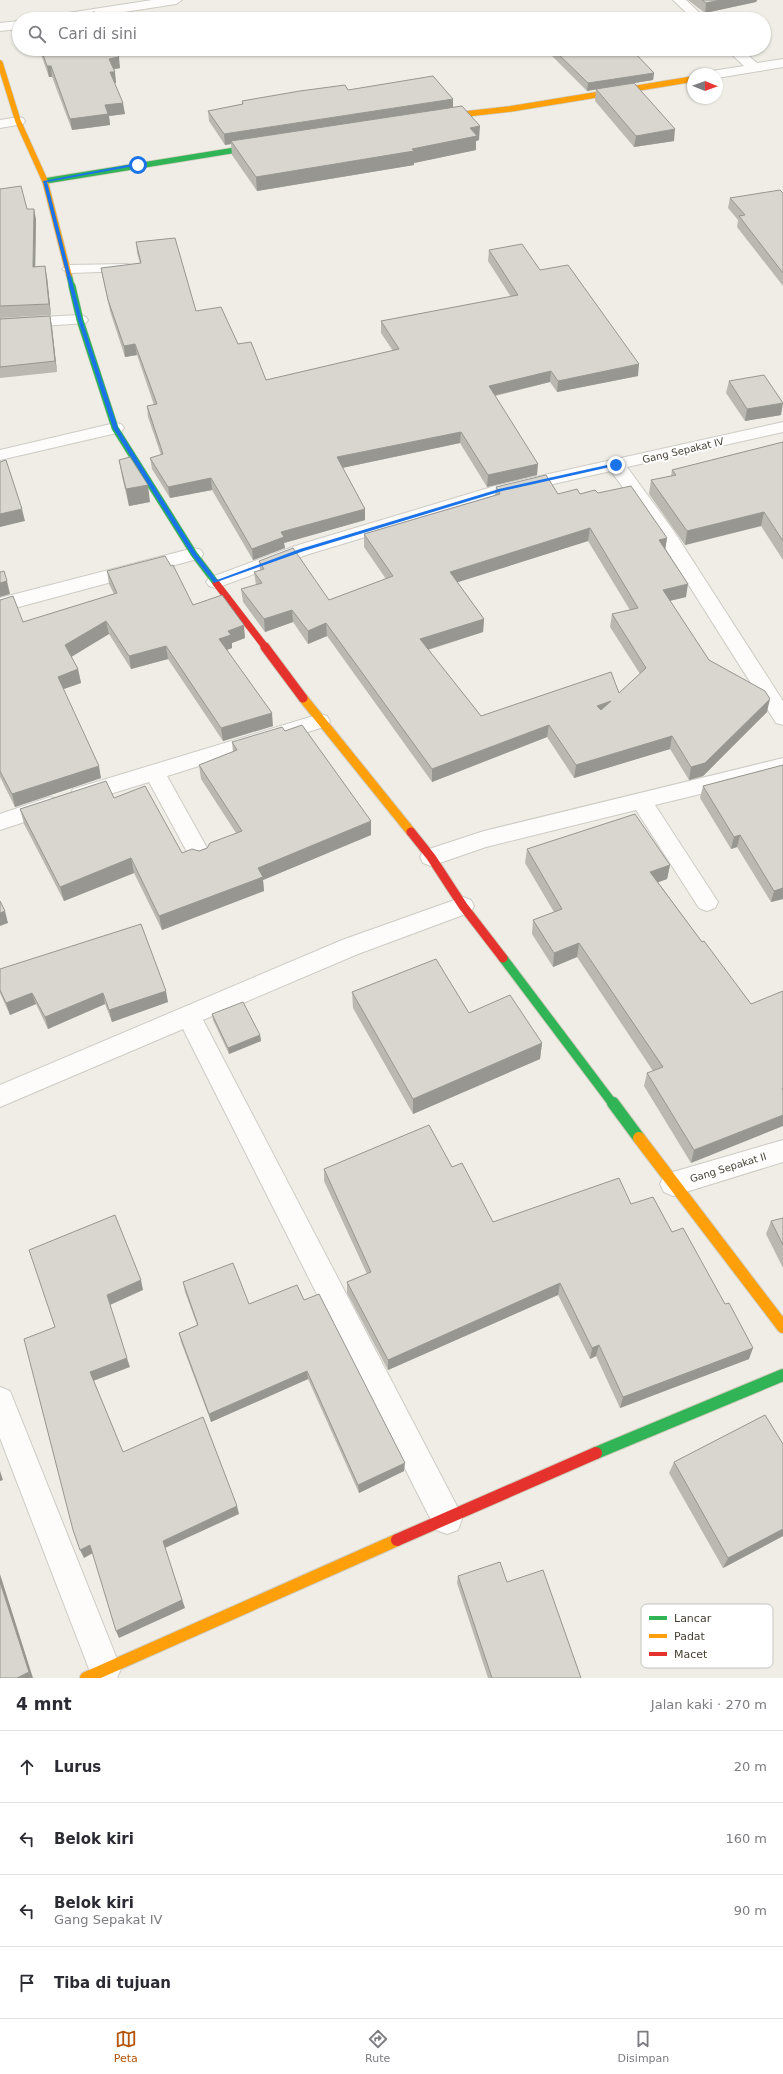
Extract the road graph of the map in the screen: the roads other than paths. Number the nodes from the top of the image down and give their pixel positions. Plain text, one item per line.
1 (176, 0) edge
2 (678, 0) edge
3 (100, 12) edge
4 (692, 12) edge
5 (12, 26) edge
6 (0, 28) edge
7 (741, 56) edge
8 (0, 63) edge
9 (783, 63) edge
10 (754, 68) junction
11 (723, 73) edge
12 (687, 79) edge
13 (428, 118) edge
14 (18, 121) junction
15 (0, 124) edge
16 (270, 144) edge
17 (45, 181) junction
18 (132, 268) edge
19 (69, 269) junction
20 (80, 320) junction
21 (0, 324) edge
22 (783, 427) edge
23 (116, 428) junction
24 (0, 455) edge
25 (616, 465) junction
26 (194, 554) junction
27 (216, 582) junction
28 (0, 605) edge
29 (783, 718) edge
30 (320, 720) junction
31 (783, 766) edge
32 (154, 771) junction
33 (641, 801) junction
34 (0, 822) edge
35 (200, 855) edge
36 (430, 857) junction
37 (707, 902) dead end
38 (463, 906) junction
39 (189, 1016) junction
40 (0, 1096) edge
41 (783, 1151) edge
42 (673, 1184) junction
43 (783, 1327) edge
44 (783, 1375) edge
45 (0, 1400) edge
46 (447, 1519) junction
47 (96, 1674) edge

1 - 3 street
2 - 4 street
5 - 6 street
7 - 10 street
8 - 14 street
9 - 10 street
10 - 11 street
12 - 13 street
14 - 15 street
14 - 17 street
16 - 17 street
17 - 19 street
18 - 19 lane
19 - 20 street
20 - 21 street
20 - 23 street
22 - 25 street, Gang Sepakat IV
23 - 24 street
23 - 26 street
25 - 27 street, Gang Sepakat IV
25 - 29 street
26 - 27 street
26 - 28 street
27 - 30 street
30 - 32 street
30 - 36 street
31 - 33 street
32 - 34 street
32 - 35 street
33 - 36 street
33 - 37 street
36 - 38 street
38 - 39 street
38 - 42 street
39 - 40 street
39 - 46 street
41 - 42 street, Gang Sepakat II
42 - 43 street
44 - 46 street
45 - 47 street
46 - 47 street

